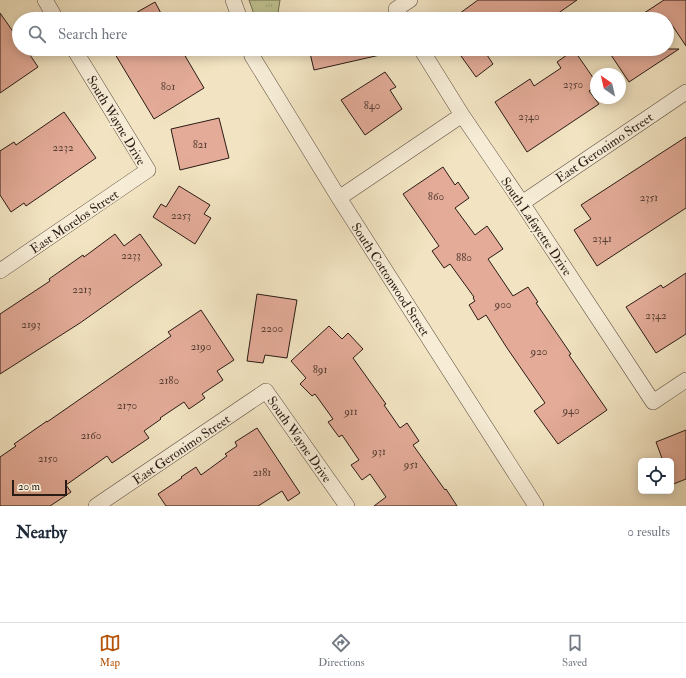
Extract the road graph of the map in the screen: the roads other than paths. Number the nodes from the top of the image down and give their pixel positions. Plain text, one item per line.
1 (45, 0) edge
2 (233, 0) edge
3 (410, 0) edge
4 (52, 12) edge
5 (237, 12) edge
6 (401, 12) edge
7 (78, 56) edge
8 (252, 56) edge
9 (425, 56) edge
10 (686, 92) edge
11 (462, 115) junction
12 (148, 170) joint
13 (339, 198) junction
14 (522, 203) junction
15 (0, 271) edge
16 (686, 380) edge
17 (266, 391) joint
18 (96, 506) edge
19 (347, 506) edge
20 (536, 506) edge

1 - 4 street
2 - 5 street
3 - 6 street
7 - 12 street, South Wayne Drive
8 - 13 street, South Cottonwood Street
9 - 11 street, South Lafayette Drive
10 - 14 street, East Geronimo Street
11 - 13 street
11 - 14 street, South Lafayette Drive
12 - 15 street, East Morelos Street
13 - 20 street, South Cottonwood Street
14 - 16 street, South Lafayette Drive
17 - 18 street, East Geronimo Street
17 - 19 street, South Wayne Drive

